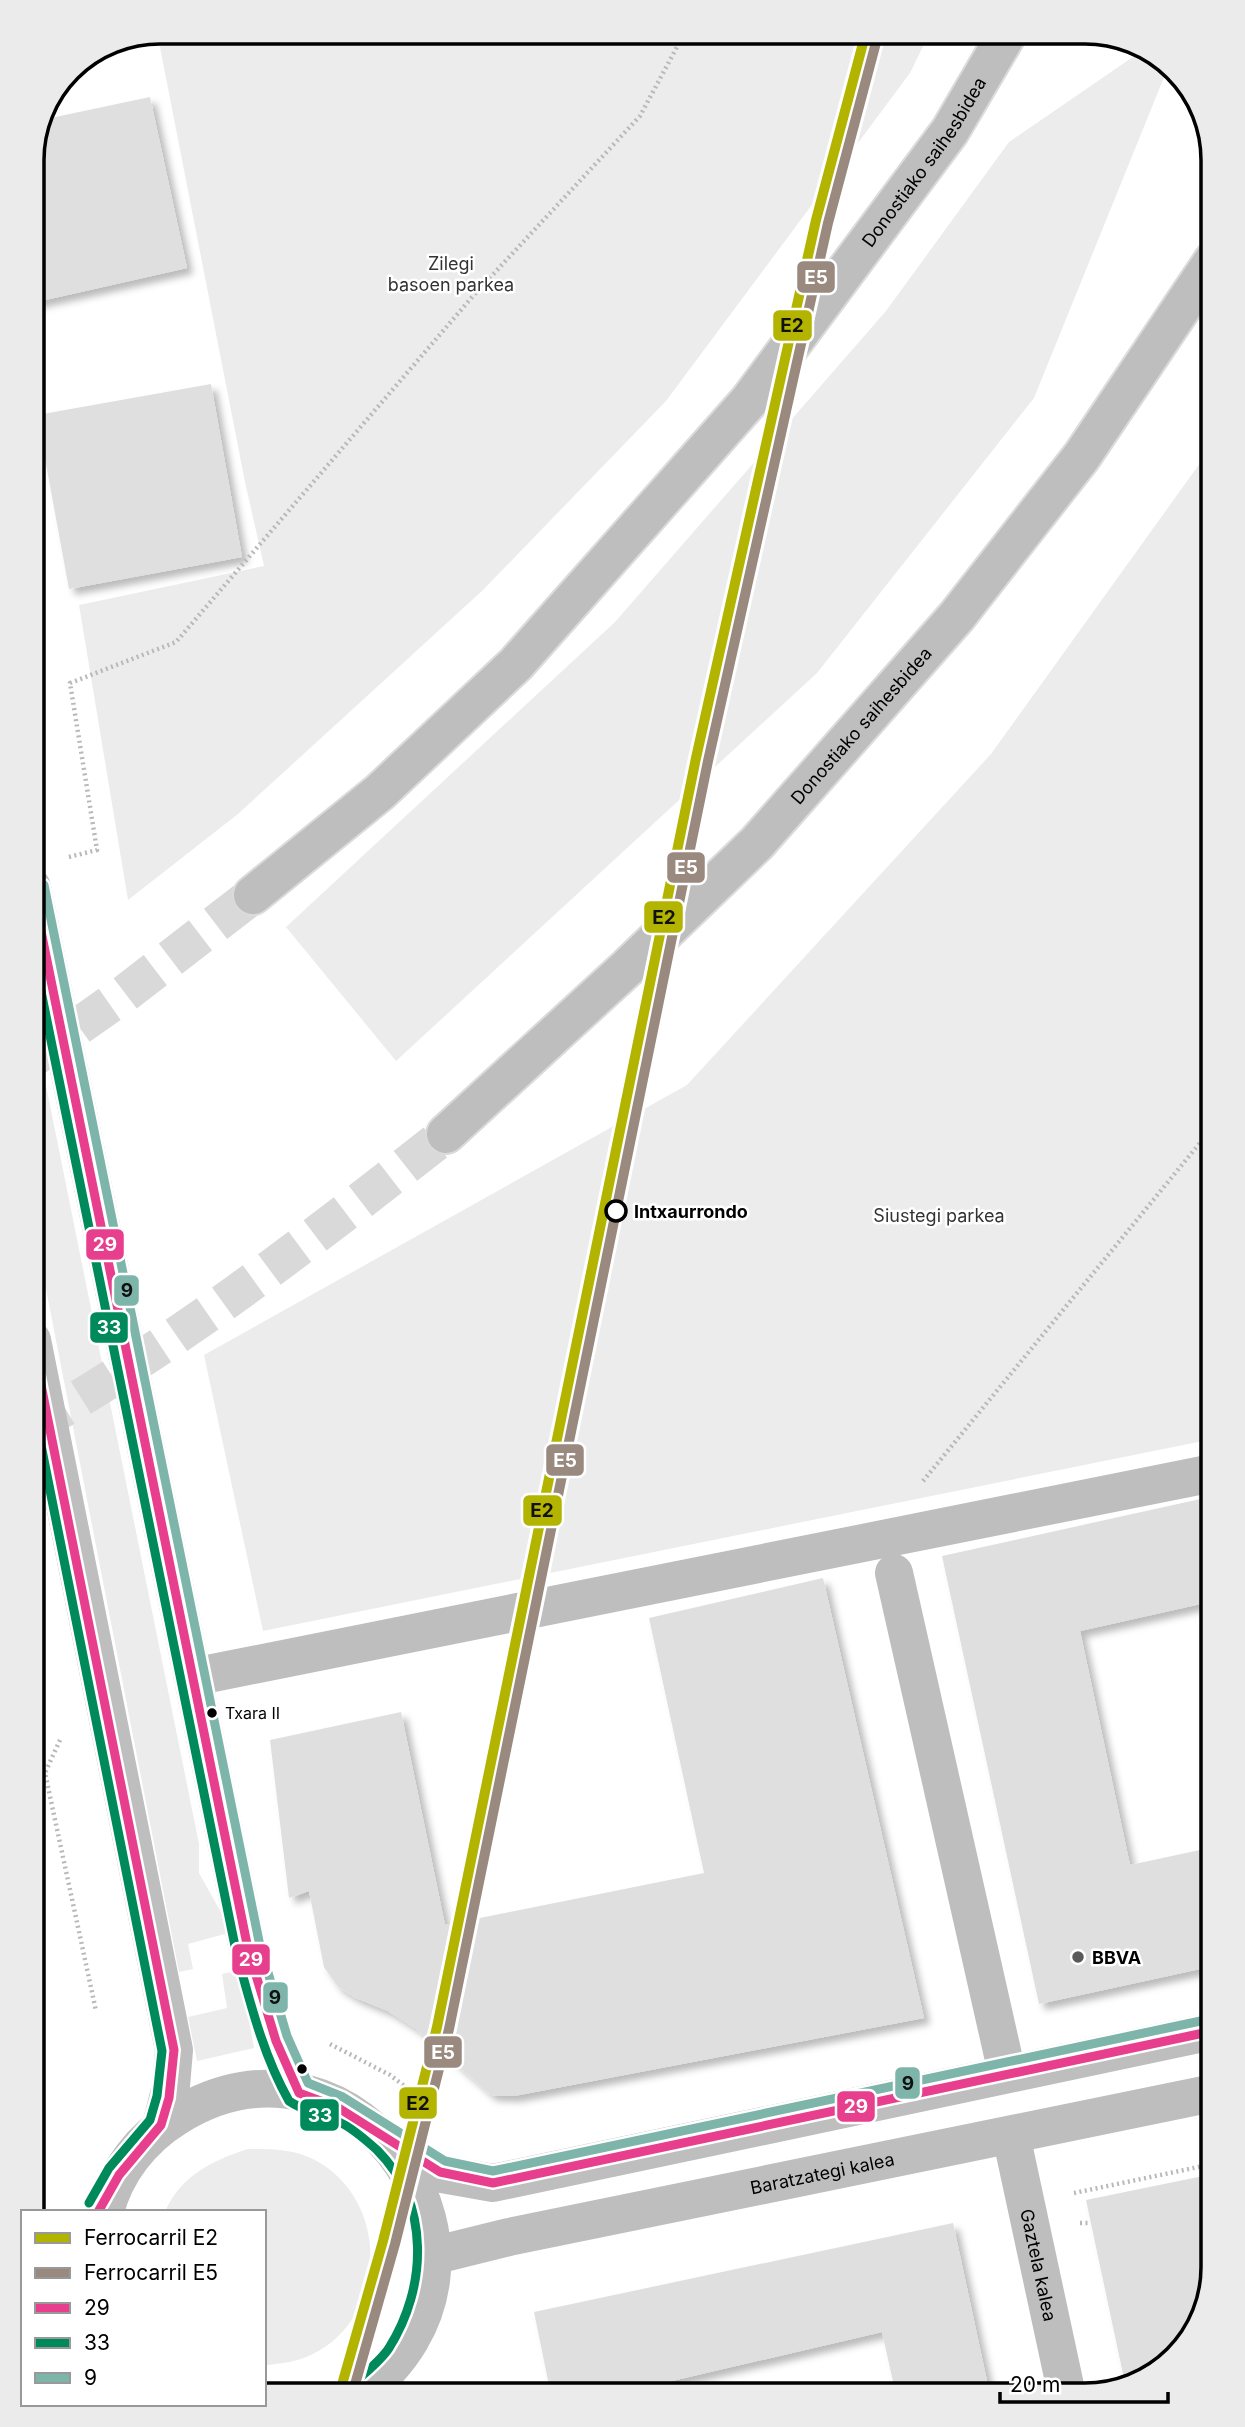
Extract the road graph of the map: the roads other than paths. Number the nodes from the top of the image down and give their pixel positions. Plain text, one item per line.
1 (1001, 44) edge
2 (1201, 279) edge
3 (253, 895) tunnel mouth
4 (44, 946) edge
5 (446, 1134) tunnel mouth
6 (44, 1400) edge
7 (1201, 1475) edge
8 (894, 1573) dead end
9 (193, 1677) junction
10 (1201, 2033) edge
11 (1007, 2073) junction
12 (299, 2093) junction
13 (1201, 2095) edge
14 (161, 2126) junction
15 (1011, 2134) junction
16 (383, 2138) junction
17 (103, 2209) edge
18 (432, 2256) junction
19 (373, 2383) edge
20 (1064, 2383) edge

1 - 3 main road, Donostiako saihesbidea
2 - 5 main road, Donostiako saihesbidea
4 - 9 main road
6 - 14 main road
7 - 9 main road
8 - 11 main road
9 - 12 main road
10 - 11 main road
11 - 16 main road
12 - 14 main road
12 - 16 main road
13 - 15 main road, Baratzategi kalea
14 - 17 main road
15 - 18 main road, Baratzategi kalea
15 - 20 main road, Gaztela kalea
16 - 18 main road
18 - 19 main road

